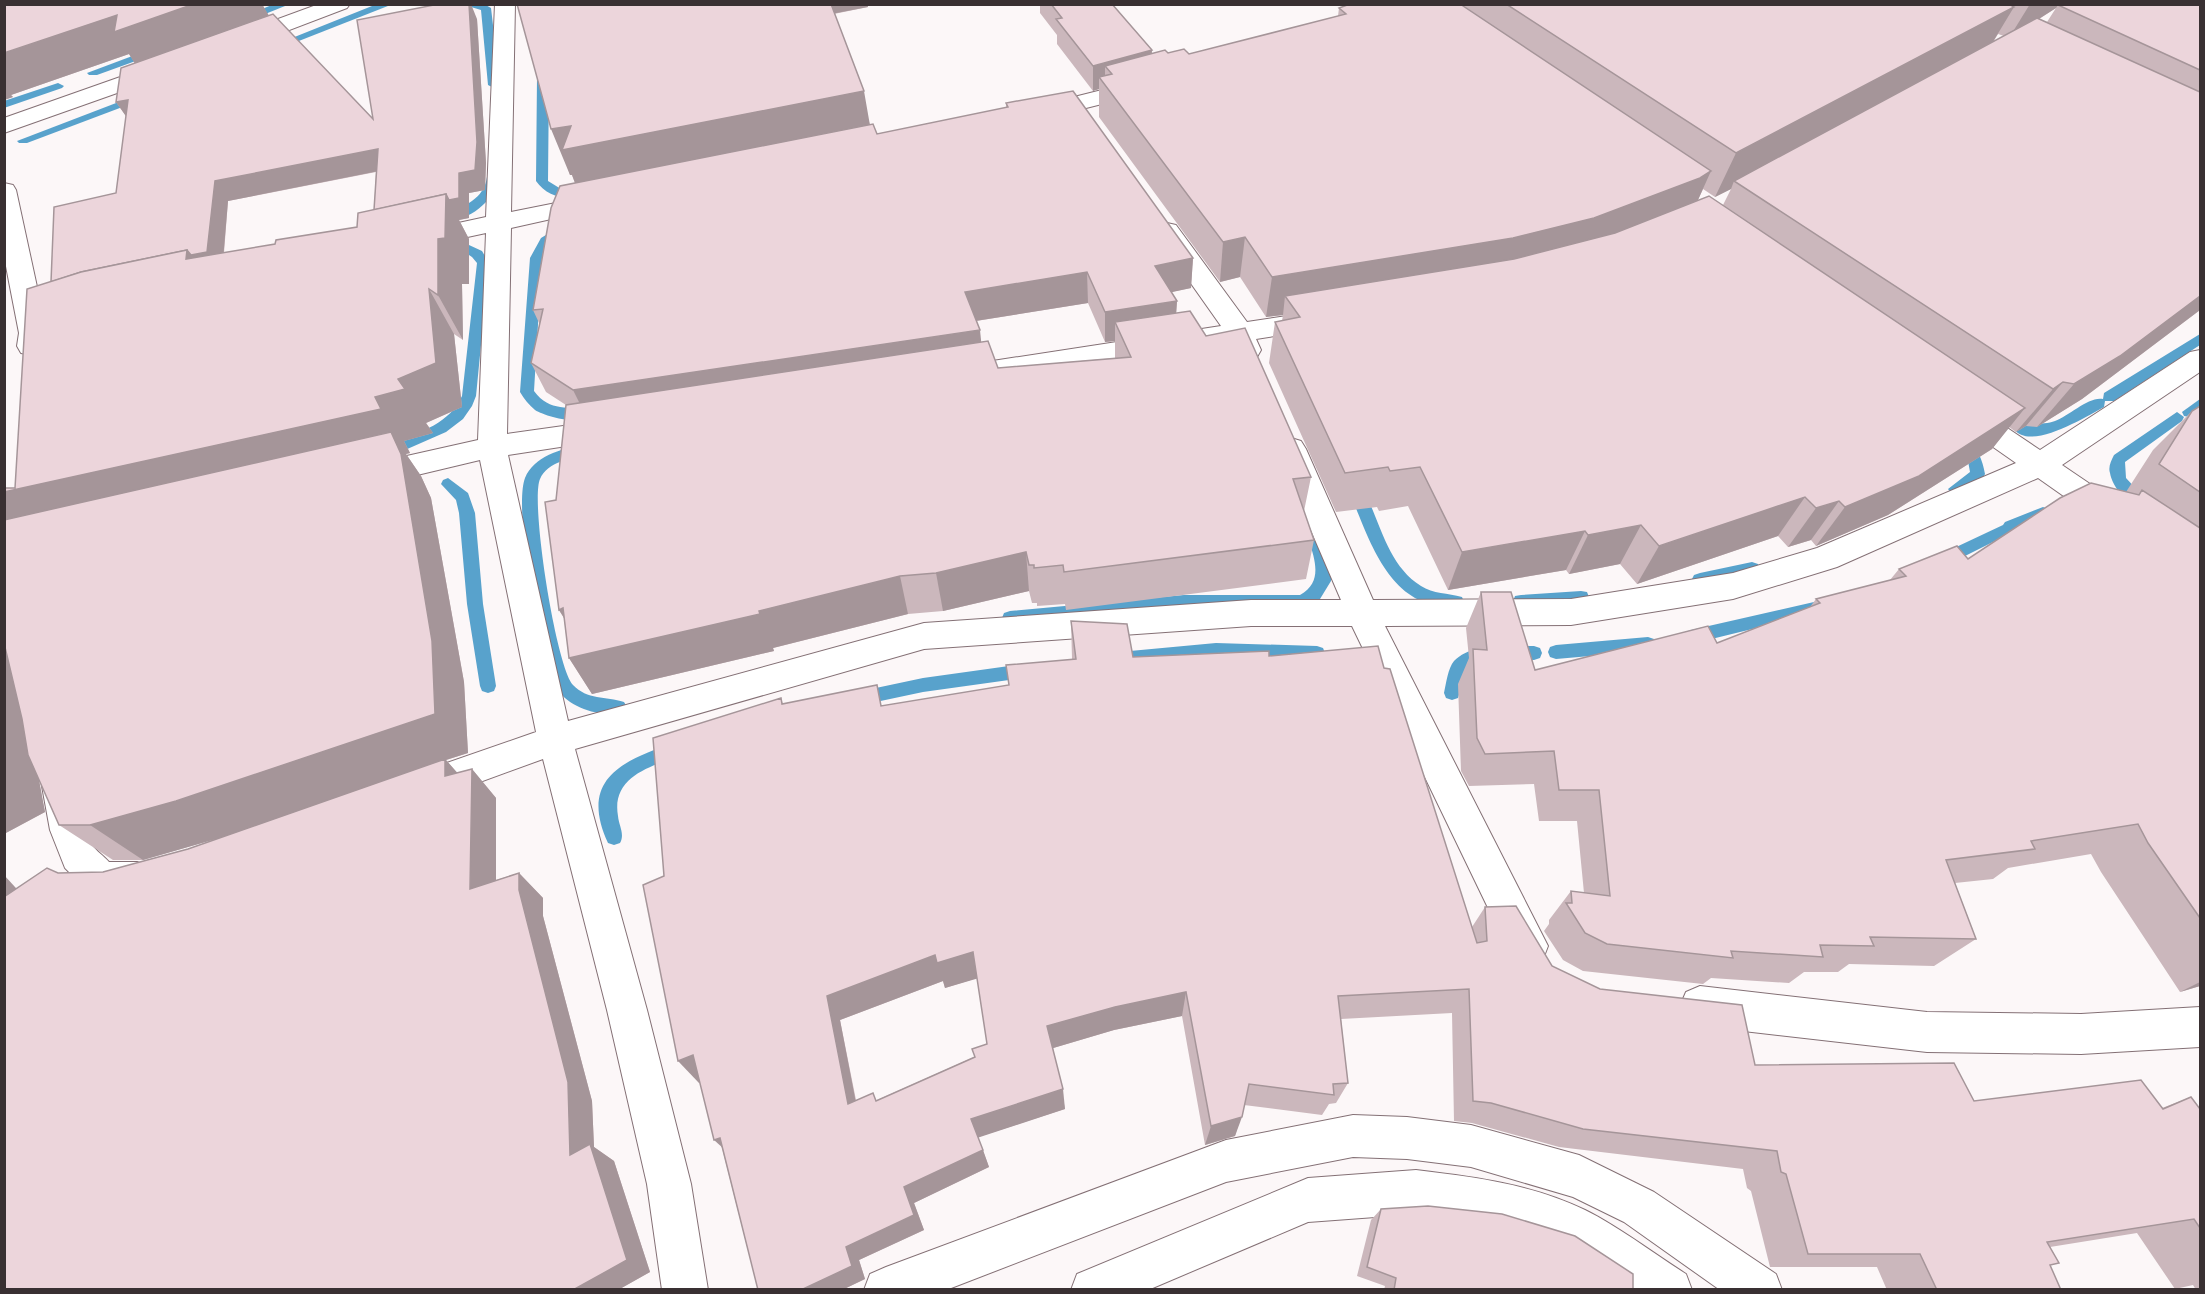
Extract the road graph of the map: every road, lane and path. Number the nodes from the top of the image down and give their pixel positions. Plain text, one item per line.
1 (339, 4) edge
2 (506, 4) edge
3 (228, 45) edge
4 (183, 61) edge
5 (1168, 80) edge
6 (1076, 105) junction
7 (1019, 117) edge
8 (4, 126) edge
9 (1097, 133) edge
10 (4, 190) edge
11 (614, 198) edge
12 (1151, 210) edge
13 (499, 222) junction
14 (394, 245) edge
15 (1341, 316) edge
16 (1240, 333) junction
17 (30, 336) edge
18 (2200, 359) edge
19 (959, 376) edge
20 (1259, 376) edge
21 (27, 381) edge
22 (1943, 398) edge
23 (1278, 420) edge
24 (632, 426) edge
25 (492, 447) junction
26 (2040, 465) junction
27 (342, 482) edge
28 (2134, 530) edge
29 (1363, 614) junction
30 (555, 740) junction
31 (55, 758) edge
32 (400, 794) edge
33 (166, 872) edge
34 (1547, 976) edge
35 (1671, 1003) edge
36 (2200, 1027) edge
37 (685, 1290) edge
38 (886, 1290) edge
39 (1094, 1290) edge
40 (1670, 1290) edge
41 (1760, 1290) edge

1 - 3 street
2 - 13 street
4 - 8 street
5 - 6 street
6 - 7 street
6 - 9 street
10 - 17 street
11 - 13 street
12 - 16 street
13 - 14 street
13 - 25 street
15 - 16 street
16 - 19 street
16 - 20 street
17 - 21 street
18 - 26 street
22 - 26 street
23 - 29 street
24 - 25 street
25 - 27 street
25 - 30 street
26 - 28 street
26 - 29 street
29 - 30 street
29 - 34 street
30 - 32 street
30 - 37 street
31 - 33 street
35 - 36 street
38 - 41 street
39 - 40 street

